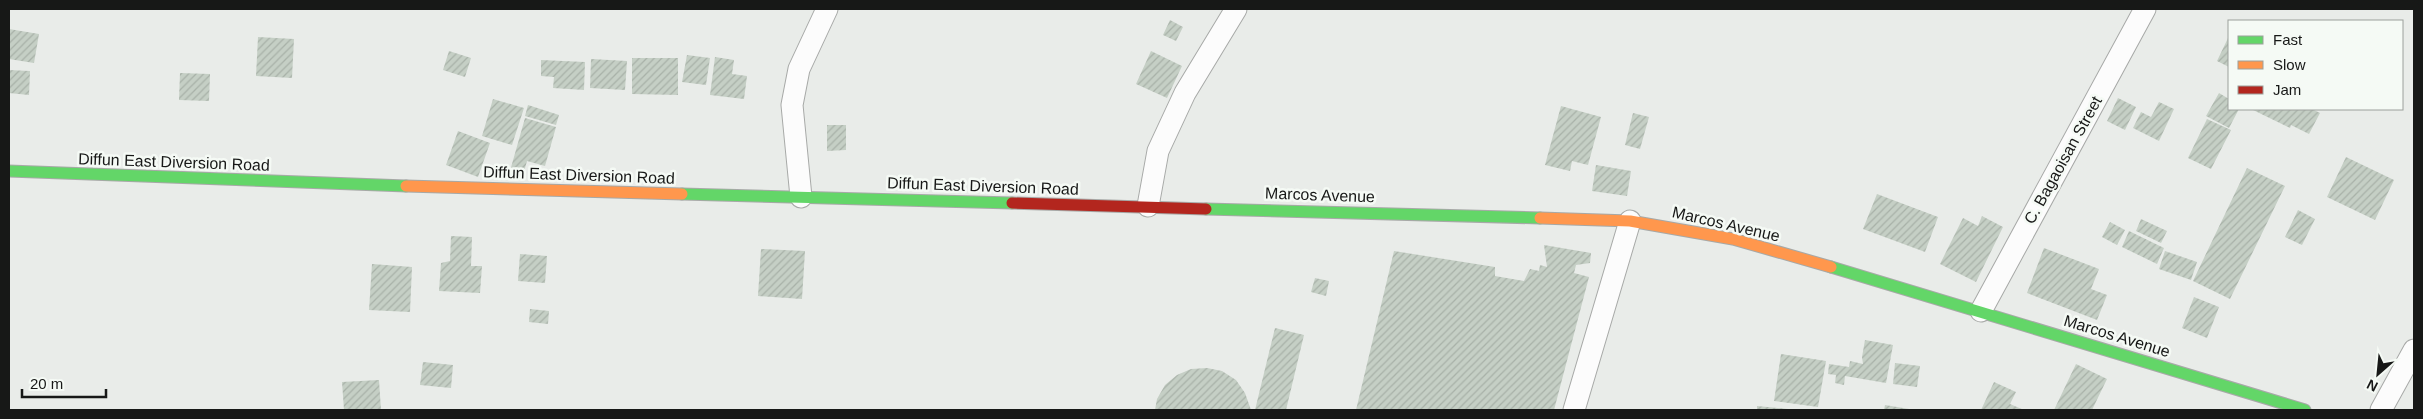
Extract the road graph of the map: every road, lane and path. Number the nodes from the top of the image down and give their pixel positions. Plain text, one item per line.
1 (826, 9) edge
2 (1236, 9) edge
3 (2145, 9) edge
4 (9, 171) edge
5 (801, 197) junction
6 (1148, 206) junction
7 (1630, 221) junction
8 (1981, 311) junction
9 (2414, 350) edge
10 (1574, 410) edge
11 (2306, 410) edge
12 (2381, 410) edge

1 - 5 street
2 - 6 street
3 - 8 street, C. Bagaoisan Street
4 - 5 main road, Diffun East Diversion Road
5 - 6 main road, Diffun East Diversion Road
6 - 7 main road, Marcos Avenue
7 - 8 main road, Marcos Avenue
7 - 10 street
8 - 11 main road, Marcos Avenue
9 - 12 street

